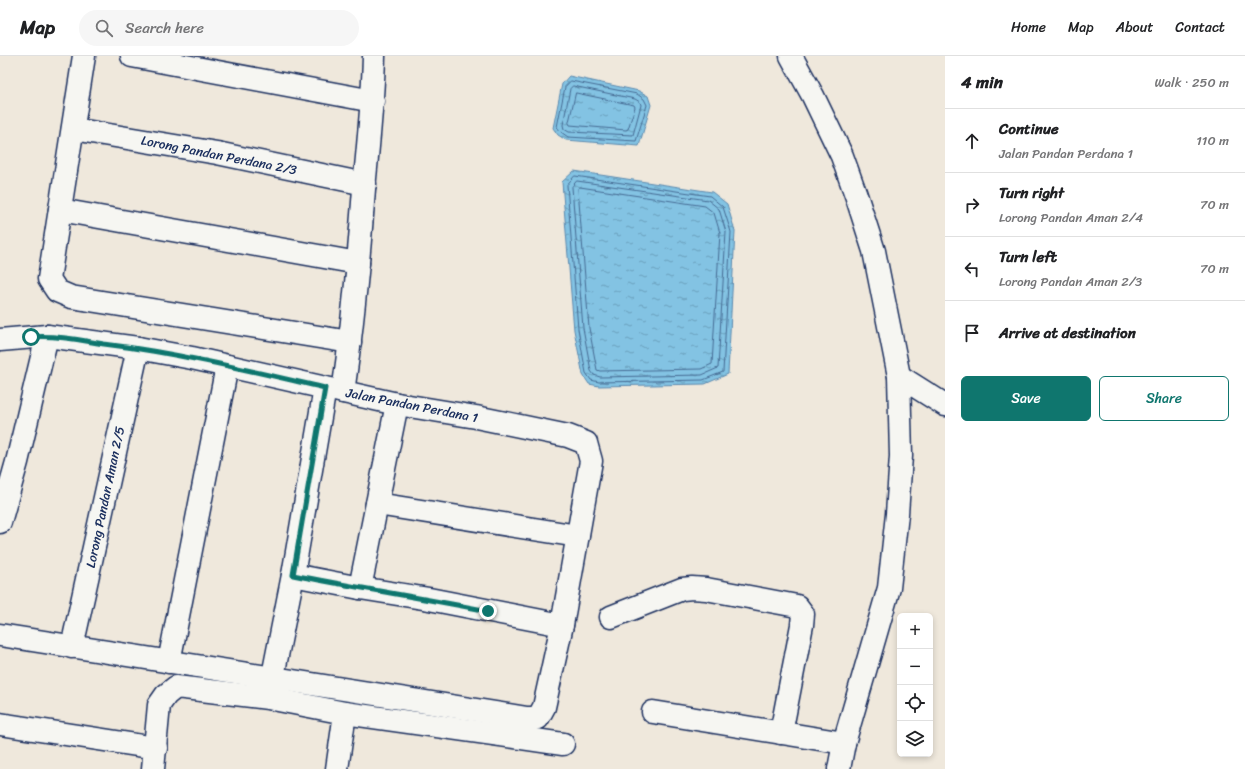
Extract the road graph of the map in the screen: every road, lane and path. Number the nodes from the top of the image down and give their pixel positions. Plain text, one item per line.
1 (84, 56) edge
2 (132, 56) edge
3 (374, 56) edge
4 (791, 56) edge
5 (372, 101) junction
6 (73, 129) junction
7 (365, 184) junction
8 (60, 210) junction
9 (358, 263) junction
10 (47, 336) junction
11 (0, 340) edge
12 (350, 342) junction
13 (138, 348) junction
14 (228, 366) junction
15 (899, 376) junction
16 (334, 390) junction
17 (397, 404) junction
18 (945, 404) edge
19 (9, 461) edge
20 (377, 504) junction
21 (0, 522) edge
22 (578, 536) junction
23 (293, 575) junction
24 (360, 588) junction
25 (611, 617) dead end
26 (562, 625) junction
27 (0, 635) edge
28 (72, 647) junction
29 (169, 662) junction
30 (270, 688) junction
31 (653, 712) dead end
32 (345, 713) junction
33 (0, 724) edge
34 (781, 733) junction
35 (844, 743) junction
36 (563, 744) dead end
37 (154, 759) edge
38 (337, 769) edge
39 (839, 769) edge

1 - 6 street
2 - 5 street
3 - 5 street
4 - 15 street
5 - 7 street
6 - 7 street, Lorong Pandan Perdana 2/3
6 - 8 street
7 - 9 street
8 - 9 street
8 - 12 street
9 - 12 street
10 - 11 street, Jalan Pandan Perdana 1
10 - 13 street, Jalan Pandan Perdana 1
10 - 19 street
12 - 16 street
13 - 14 street, Jalan Pandan Perdana 1
13 - 28 street, Lorong Pandan Aman 2/5
14 - 16 street, Jalan Pandan Perdana 1
14 - 29 street
15 - 18 street
15 - 35 street
16 - 17 street, Jalan Pandan Perdana 1
16 - 23 street
17 - 20 street
17 - 22 street, Jalan Pandan Perdana 1
19 - 21 street
20 - 22 street
20 - 24 street
22 - 26 street
23 - 24 street
23 - 30 street
24 - 26 street
25 - 34 street
26 - 30 street
27 - 28 street
28 - 29 street
29 - 30 street
30 - 32 street
30 - 37 street
31 - 34 street
32 - 36 street
32 - 38 street
33 - 37 street
34 - 35 street
35 - 39 street

